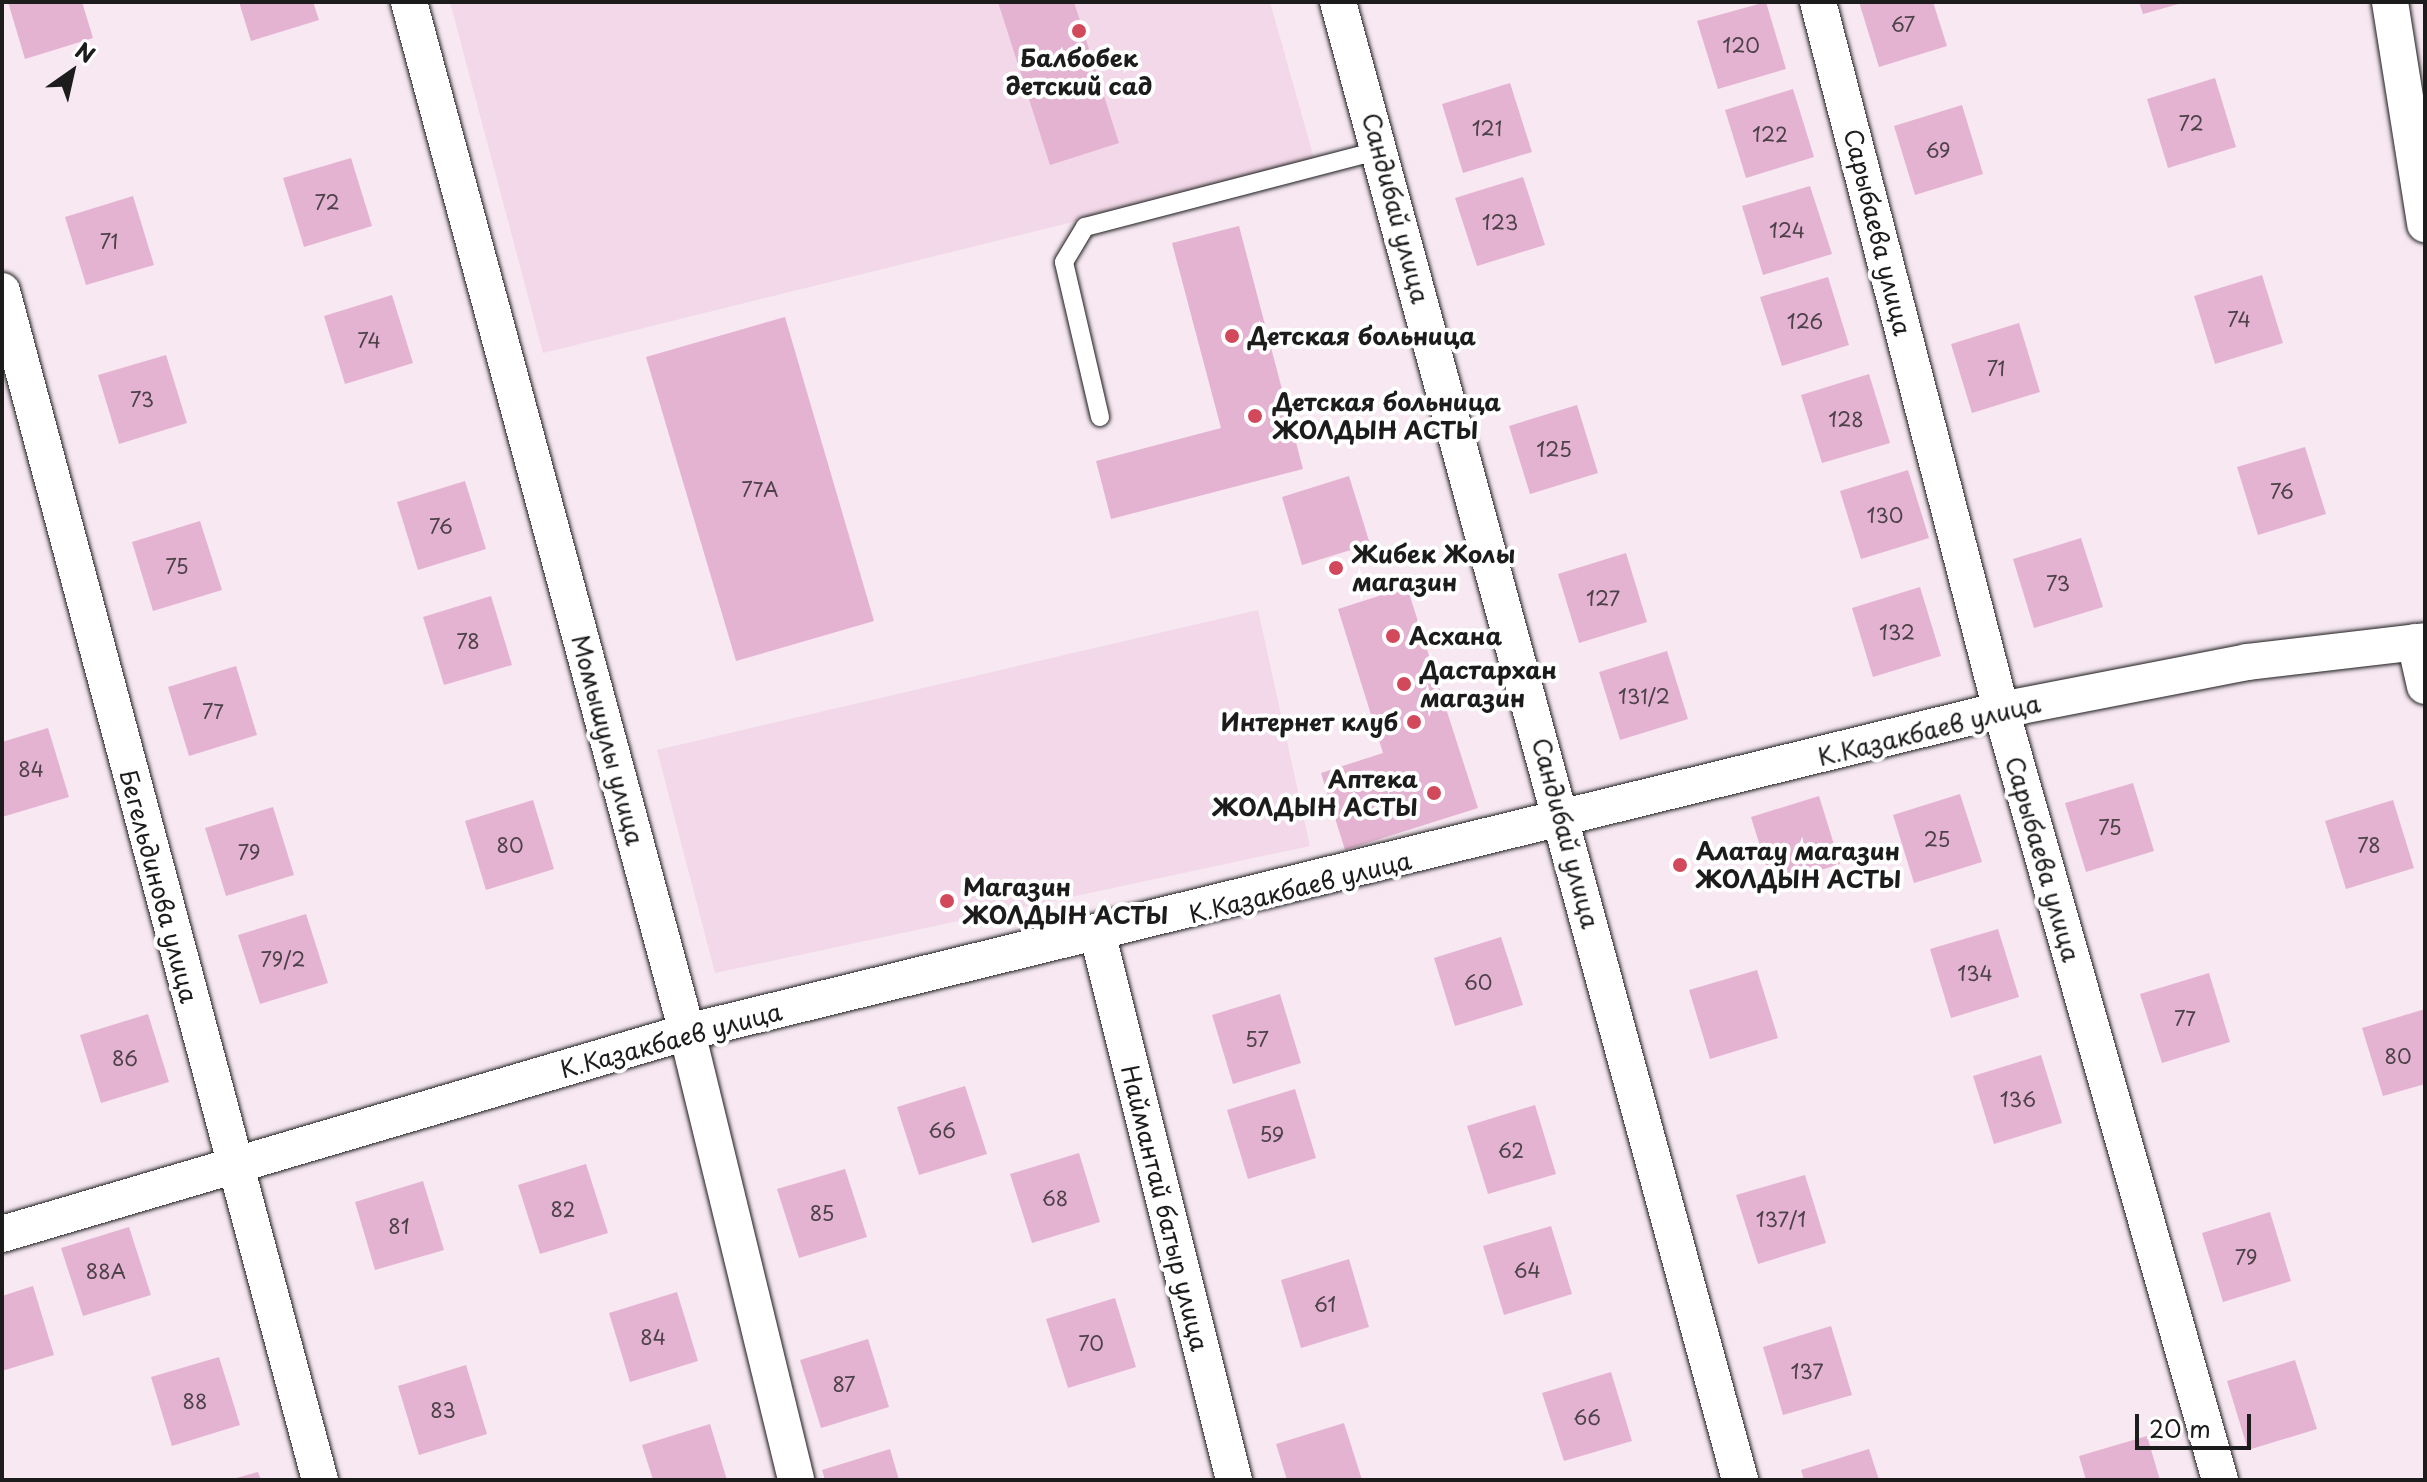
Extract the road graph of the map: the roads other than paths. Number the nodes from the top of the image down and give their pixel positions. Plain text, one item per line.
1 (409, 2) edge
2 (1338, 2) edge
3 (1818, 2) edge
4 (2385, 9) edge
5 (1380, 150) junction
6 (2425, 224) edge
7 (2, 291) edge
8 (1100, 417) dead end
9 (2420, 642) edge
10 (2425, 686) edge
11 (2001, 710) junction
12 (1564, 822) junction
13 (1098, 936) junction
14 (687, 1032) junction
15 (233, 1164) junction
16 (2, 1234) edge
17 (320, 1480) edge
18 (796, 1480) edge
19 (1234, 1480) edge
20 (1740, 1480) edge
21 (2220, 1480) edge

1 - 14 street, Момышулы улица
2 - 5 street, Сандибай улица
3 - 11 street, Сарыбаева улица
4 - 6 street
5 - 8 lane
5 - 12 street, Сандибай улица
7 - 15 street, Бегельдинова улица
9 - 10 street
9 - 11 street, К.Казакбаев улица
11 - 12 street, К.Казакбаев улица
11 - 21 street, Сарыбаева улица
12 - 13 street, К.Казакбаев улица
12 - 20 street, Сандибай улица
13 - 14 street, К.Казакбаев улица
13 - 19 street, Наймантай батыр улица
14 - 15 street, К.Казакбаев улица
14 - 18 street, Момышулы улица
15 - 16 street, К.Казакбаев улица
15 - 17 street, Бегельдинова улица

